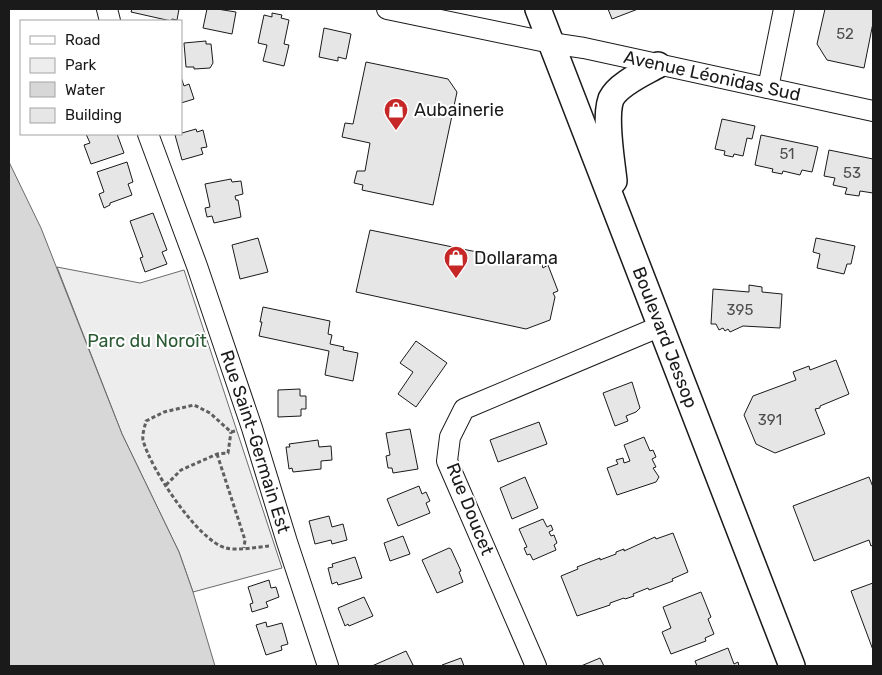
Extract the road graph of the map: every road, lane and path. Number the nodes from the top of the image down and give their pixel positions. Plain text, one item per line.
1 (387, 9) edge
2 (538, 9) edge
3 (784, 9) edge
4 (551, 43) junction
5 (658, 65) junction
6 (768, 88) junction
7 (873, 111) edge
8 (148, 135) edge
9 (617, 213) junction
10 (661, 326) junction
11 (252, 428) junction
12 (231, 432) junction
13 (217, 454) junction
14 (166, 485) junction
15 (287, 542) junction
16 (244, 548) junction
17 (328, 666) edge
18 (536, 666) edge
19 (792, 666) edge

1 - 4 street, Avenue Léonidas Sud
2 - 4 main road, Boulevard Jessop
3 - 6 street
4 - 5 street, Avenue Léonidas Sud
4 - 9 main road, Boulevard Jessop
5 - 6 street, Avenue Léonidas Sud
5 - 9 main road
6 - 7 street, Avenue Léonidas Sud
8 - 11 street, Rue Saint-Germain Est
9 - 10 main road, Boulevard Jessop
10 - 18 street, Rue Doucet
10 - 19 main road, Boulevard Jessop
11 - 12 path
11 - 15 street, Rue Saint-Germain Est
12 - 13 path
12 - 14 path
13 - 14 path
13 - 16 path
14 - 16 path
15 - 16 path
15 - 17 street, Rue Saint-Germain Est

